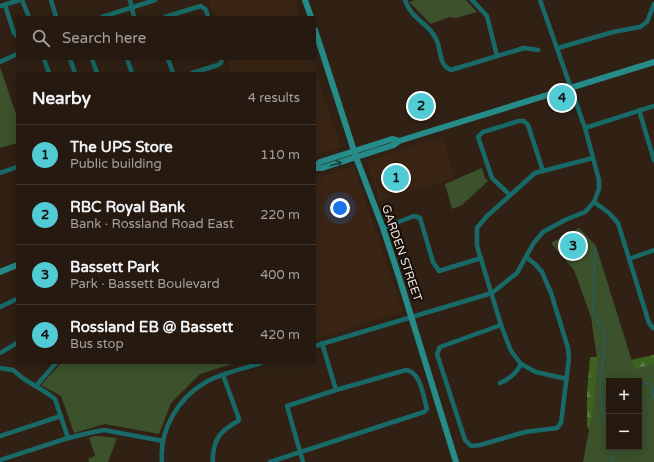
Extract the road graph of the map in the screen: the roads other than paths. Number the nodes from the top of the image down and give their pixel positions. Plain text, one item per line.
1 (21, 0) edge
2 (51, 0) edge
3 (130, 0) edge
4 (155, 0) edge
5 (305, 0) edge
6 (405, 0) edge
7 (472, 0) edge
8 (540, 0) edge
9 (651, 0) edge
10 (654, 3) edge
11 (2, 5) edge
12 (132, 8) junction
13 (29, 16) edge
14 (56, 16) edge
15 (105, 16) edge
16 (134, 16) edge
17 (168, 16) edge
18 (208, 16) edge
19 (311, 16) edge
20 (316, 33) edge
21 (16, 35) edge
22 (558, 48) junction
23 (538, 50) dead end
24 (16, 54) edge
25 (497, 56) junction
26 (1, 60) edge
27 (44, 60) edge
28 (70, 60) edge
29 (92, 60) edge
30 (127, 60) edge
31 (168, 60) edge
32 (222, 60) edge
33 (654, 62) edge
34 (49, 72) edge
35 (75, 72) edge
36 (95, 72) edge
37 (132, 72) edge
38 (173, 72) edge
39 (195, 72) edge
40 (572, 87) junction
41 (654, 106) edge
42 (640, 110) junction
43 (585, 128) junction
44 (355, 155) junction
45 (593, 158) junction
46 (654, 160) edge
47 (16, 167) edge
48 (316, 167) edge
49 (543, 171) junction
50 (0, 173) edge
51 (510, 195) junction
52 (594, 202) junction
53 (383, 228) junction
54 (654, 250) edge
55 (526, 257) junction
56 (481, 258) junction
57 (629, 259) junction
58 (16, 266) edge
59 (0, 272) edge
60 (492, 293) junction
61 (16, 299) edge
62 (0, 307) edge
63 (412, 318) junction
64 (501, 325) junction
65 (654, 328) edge
66 (322, 343) junction
67 (16, 344) edge
68 (316, 346) edge
69 (0, 353) edge
70 (55, 364) edge
71 (258, 364) edge
72 (521, 364) junction
73 (0, 368) edge
74 (223, 376) junction
75 (567, 379) junction
76 (500, 383) dead end
77 (36, 386) junction
78 (336, 390) junction
79 (61, 416) junction
80 (0, 436) edge
81 (68, 438) junction
82 (162, 441) junction
83 (300, 453) junction
84 (11, 456) junction
85 (0, 460) edge
86 (13, 462) edge
87 (162, 462) edge
88 (213, 462) edge
89 (270, 462) edge
90 (303, 462) edge
91 (456, 462) edge

1 - 11 street
1 - 13 street
2 - 14 street
3 - 12 street
4 - 12 street
5 - 19 street
6 - 25 street
7 - 25 street
8 - 22 street
9 - 10 street
10 - 22 street
11 - 21 street
12 - 15 street
12 - 16 street
17 - 18 street
20 - 44 street, GARDEN STREET
22 - 40 street
23 - 25 street
24 - 26 street
27 - 34 street
28 - 35 street
29 - 36 street
30 - 37 street
31 - 38 street
32 - 39 street
33 - 40 street
40 - 43 street
40 - 44 street
41 - 42 street
42 - 43 street
42 - 46 street
43 - 45 street
44 - 48 street
44 - 53 street, GARDEN STREET
45 - 49 street
45 - 52 street
47 - 50 street
49 - 51 street
49 - 51 street
51 - 56 street
52 - 55 street
52 - 57 street
53 - 56 street
53 - 63 street, GARDEN STREET
54 - 57 street
55 - 60 street
55 - 75 street
56 - 60 street
57 - 65 street
58 - 59 street
60 - 63 street
60 - 64 street
61 - 62 street
63 - 66 street
63 - 91 street, GARDEN STREET
64 - 72 street
64 - 75 street
66 - 68 street
66 - 78 street
67 - 69 street
70 - 77 street
71 - 74 street
72 - 75 street
72 - 76 street
73 - 77 street
74 - 82 street
74 - 88 street
77 - 79 street
78 - 83 street
78 - 83 street
79 - 80 street
79 - 81 street
81 - 82 street
81 - 84 street
82 - 87 street
83 - 89 street
83 - 90 street
84 - 85 street
84 - 86 street

